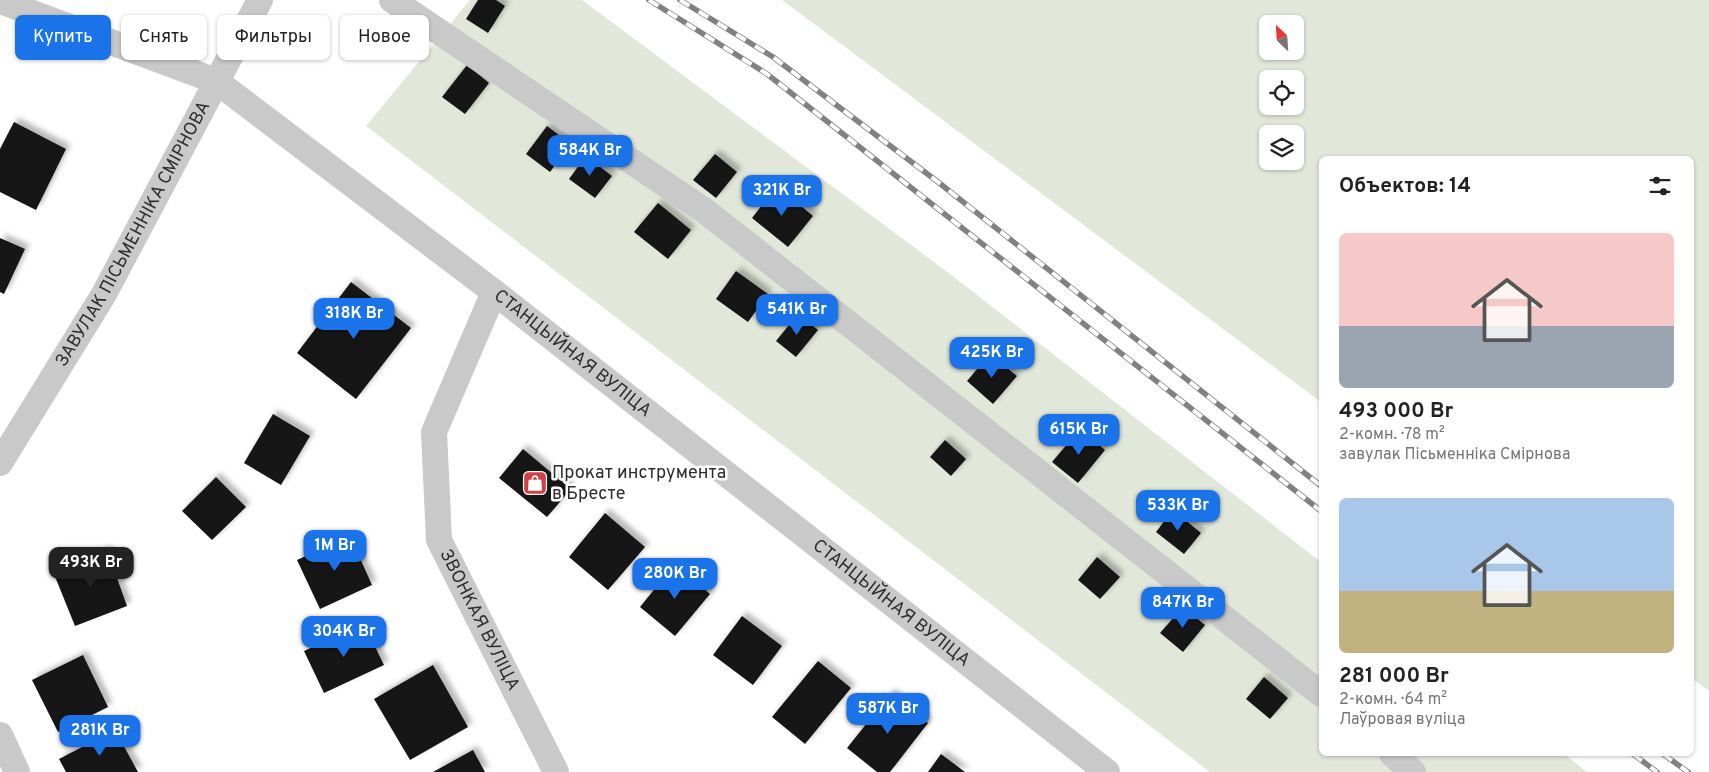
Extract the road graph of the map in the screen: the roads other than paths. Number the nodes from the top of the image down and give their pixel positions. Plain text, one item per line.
1 (260, 0) edge
2 (392, 0) edge
3 (0, 1) edge
4 (216, 81) junction
5 (494, 292) junction
6 (0, 463) edge
7 (1319, 692) edge
8 (0, 735) edge
9 (1394, 756) edge
10 (17, 772) edge
11 (556, 772) edge
12 (1107, 772) edge
13 (1413, 772) edge

1 - 4 street, ЗАВУЛАК ПІСЬМЕННІКА СМІРНОВА
2 - 7 street
3 - 4 street, СТАНЦЫЙНАЯ ВУЛІЦА
4 - 5 street, СТАНЦЫЙНАЯ ВУЛІЦА
4 - 6 street, ЗАВУЛАК ПІСЬМЕННІКА СМІРНОВА
5 - 11 street, ЗВОНКАЯ ВУЛІЦА
5 - 12 street, СТАНЦЫЙНАЯ ВУЛІЦА
8 - 10 street
9 - 13 street

